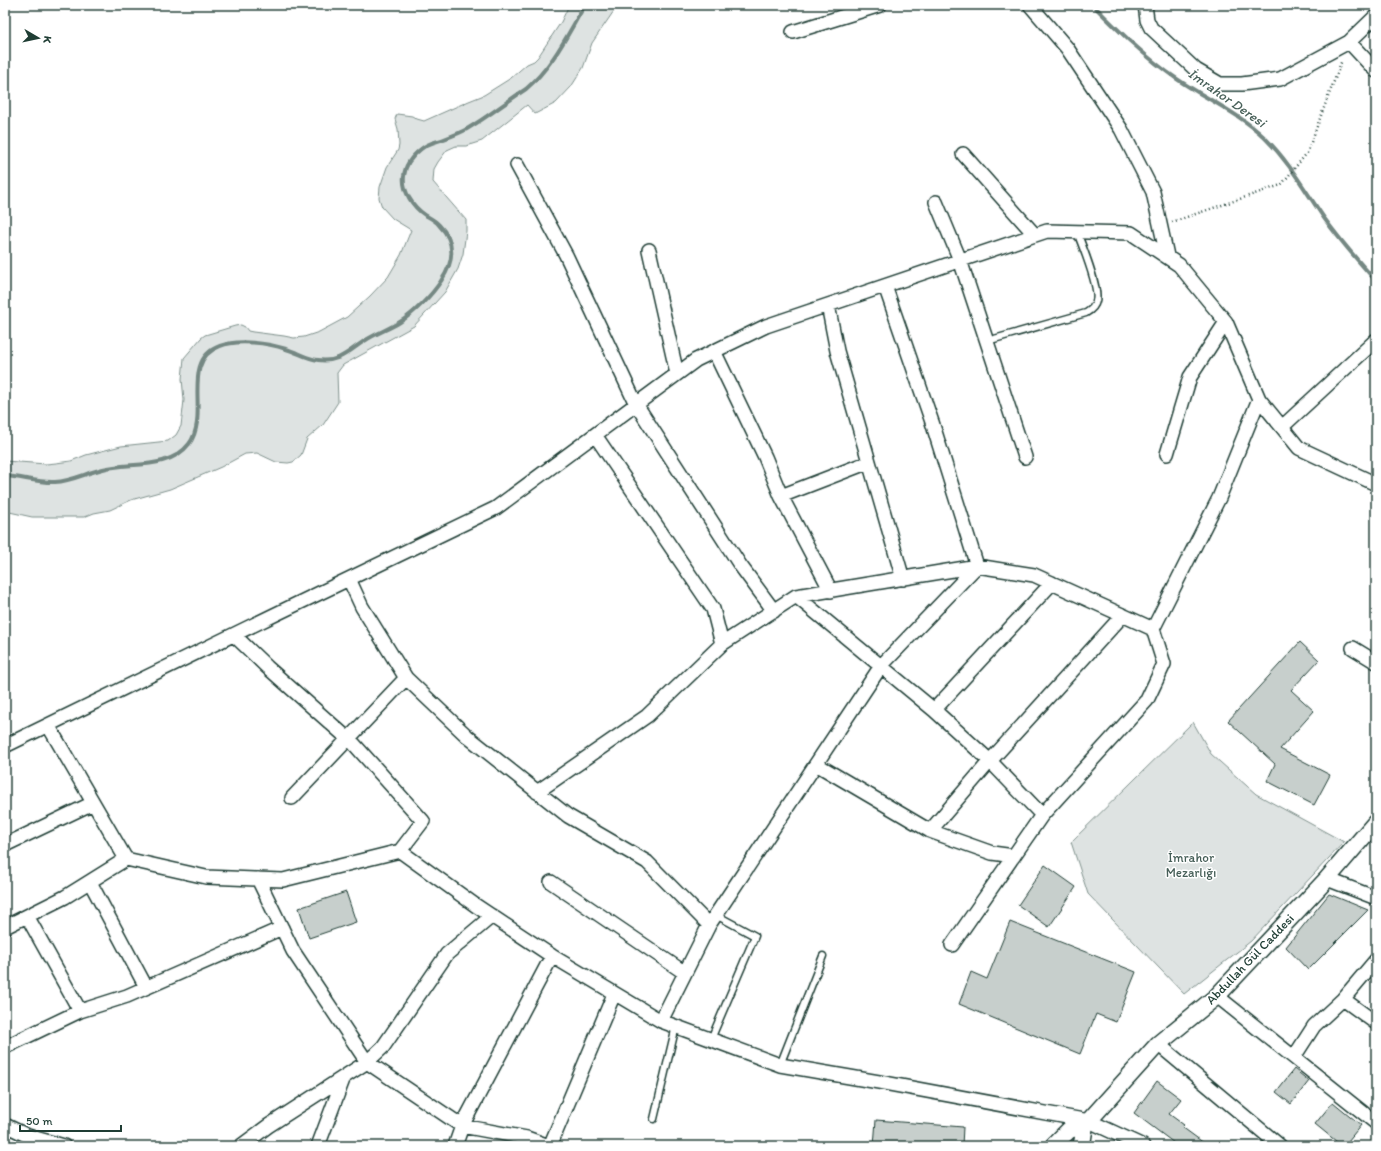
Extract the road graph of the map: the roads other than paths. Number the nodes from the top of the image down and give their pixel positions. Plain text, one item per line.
1 (880, 5) edge
2 (1030, 5) edge
3 (1145, 5) edge
4 (1376, 16) edge
5 (793, 32) dead end
6 (1348, 42) junction
7 (1376, 71) edge
8 (963, 154) dead end
9 (518, 166) dead end
10 (936, 202) dead end
11 (1077, 232) junction
12 (1035, 235) junction
13 (649, 250) dead end
14 (1167, 256) junction
15 (960, 260) junction
16 (885, 286) junction
17 (828, 305) junction
18 (1226, 322) junction
19 (1376, 340) edge
20 (987, 341) junction
21 (714, 351) junction
22 (677, 374) junction
23 (1259, 399) junction
24 (636, 404) junction
25 (1282, 426) junction
26 (595, 435) junction
27 (1167, 454) dead end
28 (1026, 457) dead end
29 (869, 462) junction
30 (1376, 484) edge
31 (781, 496) junction
32 (977, 566) junction
33 (903, 578) junction
34 (349, 579) junction
35 (1052, 583) junction
36 (831, 590) junction
37 (796, 596) junction
38 (774, 610) junction
39 (1123, 615) junction
40 (1153, 629) junction
41 (234, 635) junction
42 (722, 644) junction
43 (1354, 648) dead end
44 (1376, 662) edge
45 (881, 666) junction
46 (406, 678) junction
47 (934, 710) junction
48 (48, 725) junction
49 (348, 738) junction
50 (5, 746) edge
51 (990, 761) junction
52 (816, 764) junction
53 (537, 792) junction
54 (292, 798) dead end
55 (93, 803) junction
56 (1042, 814) junction
57 (1376, 822) edge
58 (930, 831) junction
59 (5, 845) edge
60 (400, 851) junction
61 (1014, 856) junction
62 (126, 859) junction
63 (258, 879) junction
64 (1327, 879) junction
65 (90, 882) junction
66 (551, 882) dead end
67 (1376, 898) edge
68 (27, 916) junction
69 (492, 916) junction
70 (713, 920) junction
71 (5, 927) edge
72 (282, 928) junction
73 (952, 945) dead end
74 (552, 956) junction
75 (823, 956) dead end
76 (1376, 960) edge
77 (685, 973) junction
78 (146, 987) junction
79 (614, 994) junction
80 (1217, 996) junction
81 (1343, 999) junction
82 (80, 1011) junction
83 (661, 1021) junction
84 (1376, 1023) edge
85 (676, 1026) junction
86 (711, 1039) junction
87 (1158, 1044) junction
88 (5, 1047) edge
89 (1294, 1057) junction
90 (367, 1062) junction
91 (780, 1065) junction
92 (344, 1077) junction
93 (654, 1119) dead end
94 (1087, 1123) junction
95 (1376, 1123) edge
96 (5, 1125) edge
97 (462, 1126) junction
98 (26, 1141) edge
99 (64, 1146) edge
100 (241, 1146) edge
101 (318, 1146) edge
102 (455, 1146) edge
103 (550, 1146) edge
104 (1053, 1146) edge
105 (1080, 1146) edge
106 (1143, 1146) edge
107 (1280, 1146) edge

1 - 5 street
2 - 14 street
3 - 6 street
4 - 6 street
6 - 7 street
8 - 12 street
9 - 24 street
10 - 15 street
11 - 12 street
11 - 14 street
11 - 20 lane
12 - 15 street
13 - 22 street
14 - 18 street
15 - 16 street
15 - 20 street
16 - 17 street
16 - 32 street
17 - 21 street
17 - 29 street
18 - 23 street
18 - 27 street
19 - 25 street
20 - 28 street
21 - 22 street
21 - 31 street
22 - 24 street
23 - 25 street
23 - 40 street
24 - 26 street
24 - 38 street
25 - 30 street
26 - 34 street
26 - 42 street
29 - 31 street
29 - 33 street
31 - 36 street
32 - 33 street
32 - 35 street
32 - 45 street
33 - 36 street
34 - 41 street
34 - 46 street
35 - 39 street
35 - 47 street
36 - 37 street
37 - 38 street
37 - 45 street
38 - 42 street
39 - 40 street
39 - 51 street
40 - 56 street
41 - 48 street
41 - 49 street
42 - 53 street
43 - 44 street
45 - 47 street
45 - 52 street
46 - 49 street
46 - 53 street
47 - 51 street
48 - 50 street
48 - 55 street
49 - 54 street
49 - 60 street
51 - 56 street
51 - 58 street
52 - 58 street
52 - 70 street
53 - 70 street
55 - 59 street
55 - 62 street
56 - 61 street
57 - 64 street, Abdullah Gül Caddesi
58 - 61 street
60 - 63 street
60 - 69 street
61 - 73 street
62 - 63 street
62 - 65 street
63 - 72 street
64 - 67 street
64 - 80 street, Abdullah Gül Caddesi
65 - 68 street
65 - 78 street
66 - 77 street
68 - 71 street
68 - 82 street
69 - 74 street
69 - 90 street
70 - 77 street
70 - 86 lane
72 - 78 street
72 - 90 street
74 - 79 street
74 - 97 street
75 - 91 lane
76 - 81 street
77 - 83 street
78 - 82 street
79 - 83 street
79 - 103 street
80 - 87 street, Abdullah Gül Caddesi
80 - 89 street
81 - 84 street
81 - 89 street
82 - 88 street
83 - 85 street
85 - 86 street
85 - 93 lane
86 - 91 street
87 - 94 street, Abdullah Gül Caddesi
87 - 107 street
89 - 95 street
90 - 92 street
90 - 97 street
91 - 94 street
92 - 100 street
92 - 101 street
94 - 104 street, Abdullah Gül Caddesi
94 - 105 street
94 - 106 street
96 - 98 street
97 - 102 street
97 - 103 street
98 - 99 street

